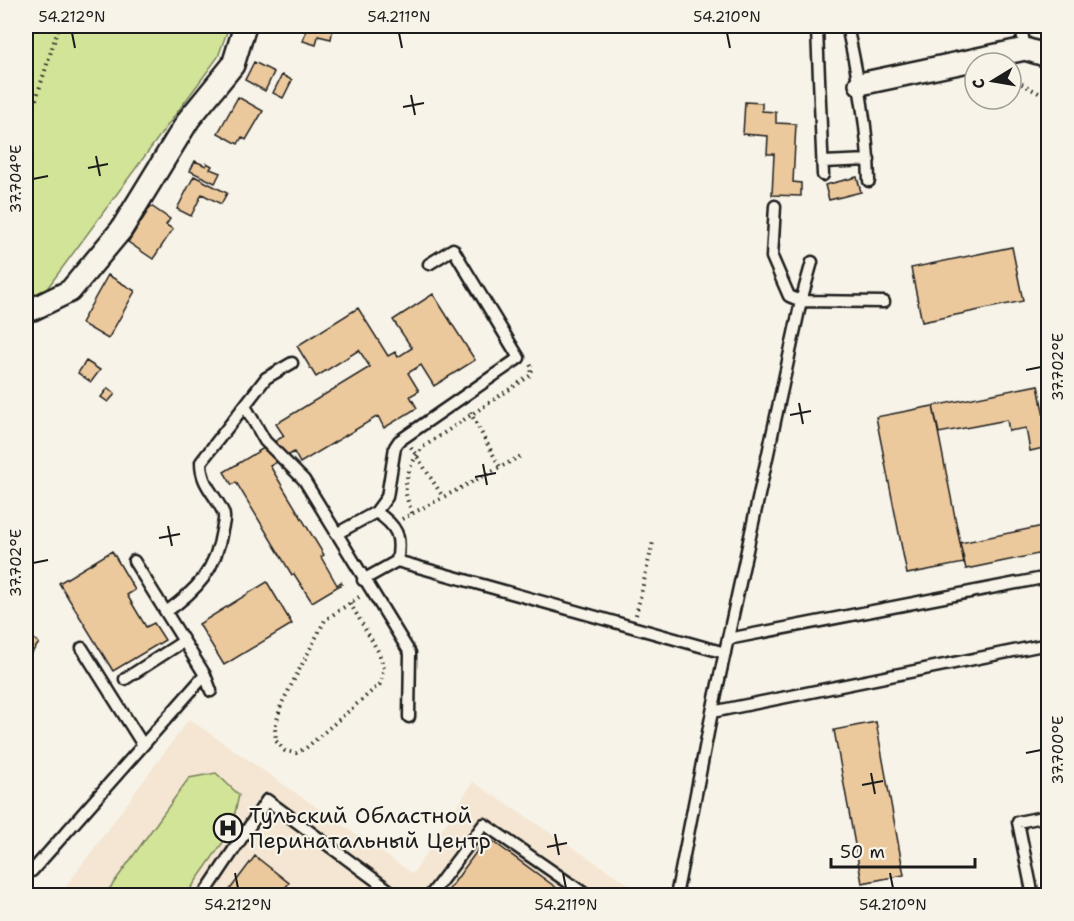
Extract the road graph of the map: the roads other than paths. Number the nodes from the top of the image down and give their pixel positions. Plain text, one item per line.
1 (245, 26) edge
2 (821, 26) edge
3 (848, 26) edge
4 (1021, 26) edge
5 (1025, 49) junction
6 (1048, 56) edge
7 (860, 84) junction
8 (869, 160) junction
9 (823, 162) junction
10 (823, 175) dead end
11 (869, 181) dead end
12 (775, 206) dead end
13 (812, 262) dead end
14 (429, 264) dead end
15 (801, 301) junction
16 (884, 302) dead end
17 (26, 310) edge
18 (292, 363) dead end
19 (245, 406) junction
20 (376, 512) junction
21 (336, 534) junction
22 (134, 561) dead end
23 (397, 561) junction
24 (1048, 577) edge
25 (363, 580) junction
26 (166, 612) junction
27 (728, 639) junction
28 (184, 641) junction
29 (1048, 644) edge
30 (82, 648) dead end
31 (725, 653) junction
32 (205, 675) junction
33 (125, 679) dead end
34 (211, 692) dead end
35 (712, 712) junction
36 (409, 717) dead end
37 (143, 746) junction
38 (1048, 816) edge
39 (32, 871) dead end
40 (203, 896) edge
41 (397, 896) edge
42 (430, 896) edge
43 (584, 896) edge
44 (676, 896) edge
45 (1034, 896) edge

1 - 17 street
2 - 9 lane
3 - 7 lane
4 - 5 lane
5 - 6 street
5 - 7 street
7 - 8 lane
8 - 9 lane
8 - 11 lane
9 - 10 lane
12 - 15 lane
13 - 15 lane
14 - 20 lane
15 - 16 lane
15 - 27 lane
18 - 19 lane
19 - 21 lane
19 - 26 lane
20 - 21 lane
20 - 23 lane
21 - 25 lane
22 - 26 lane
23 - 25 lane
23 - 31 lane
24 - 27 lane
25 - 36 lane
26 - 28 lane
27 - 31 lane
28 - 32 lane
28 - 33 lane
29 - 35 lane
30 - 37 lane
31 - 35 lane
32 - 34 lane
32 - 37 lane
35 - 44 lane
37 - 39 lane
38 - 45 lane
40 - 41 lane
42 - 43 lane

